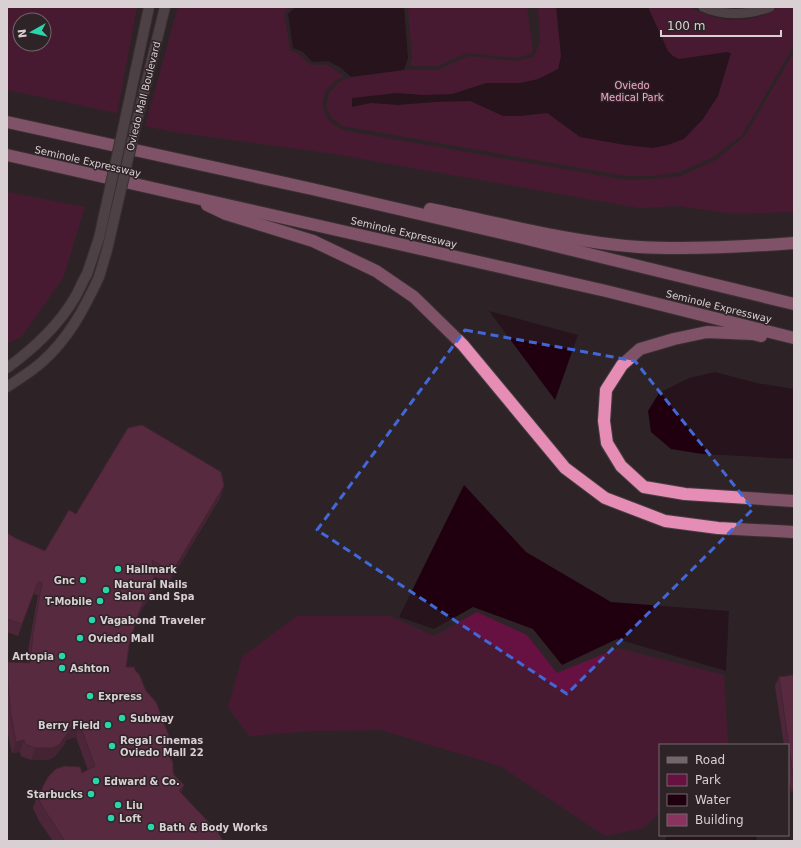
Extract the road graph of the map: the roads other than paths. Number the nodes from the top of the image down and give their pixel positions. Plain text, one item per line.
1 (149, 7) edge
2 (165, 7) edge
3 (704, 7) edge
4 (770, 7) edge
5 (7, 122) edge
6 (7, 155) edge
7 (312, 190) junction
8 (229, 210) junction
9 (794, 243) edge
10 (794, 304) edge
11 (794, 338) edge
12 (794, 342) edge
13 (7, 368) edge
14 (7, 387) edge
15 (794, 501) edge
16 (794, 532) edge

1 - 13 street, Oviedo Mall Boulevard, bridge
2 - 14 street, Oviedo Mall Boulevard, bridge
3 - 4 street
5 - 7 highway, Seminole Expressway
6 - 8 highway, Seminole Expressway
7 - 9 highway
7 - 10 highway, Seminole Expressway
8 - 11 highway, Seminole Expressway
8 - 16 highway
12 - 15 highway

